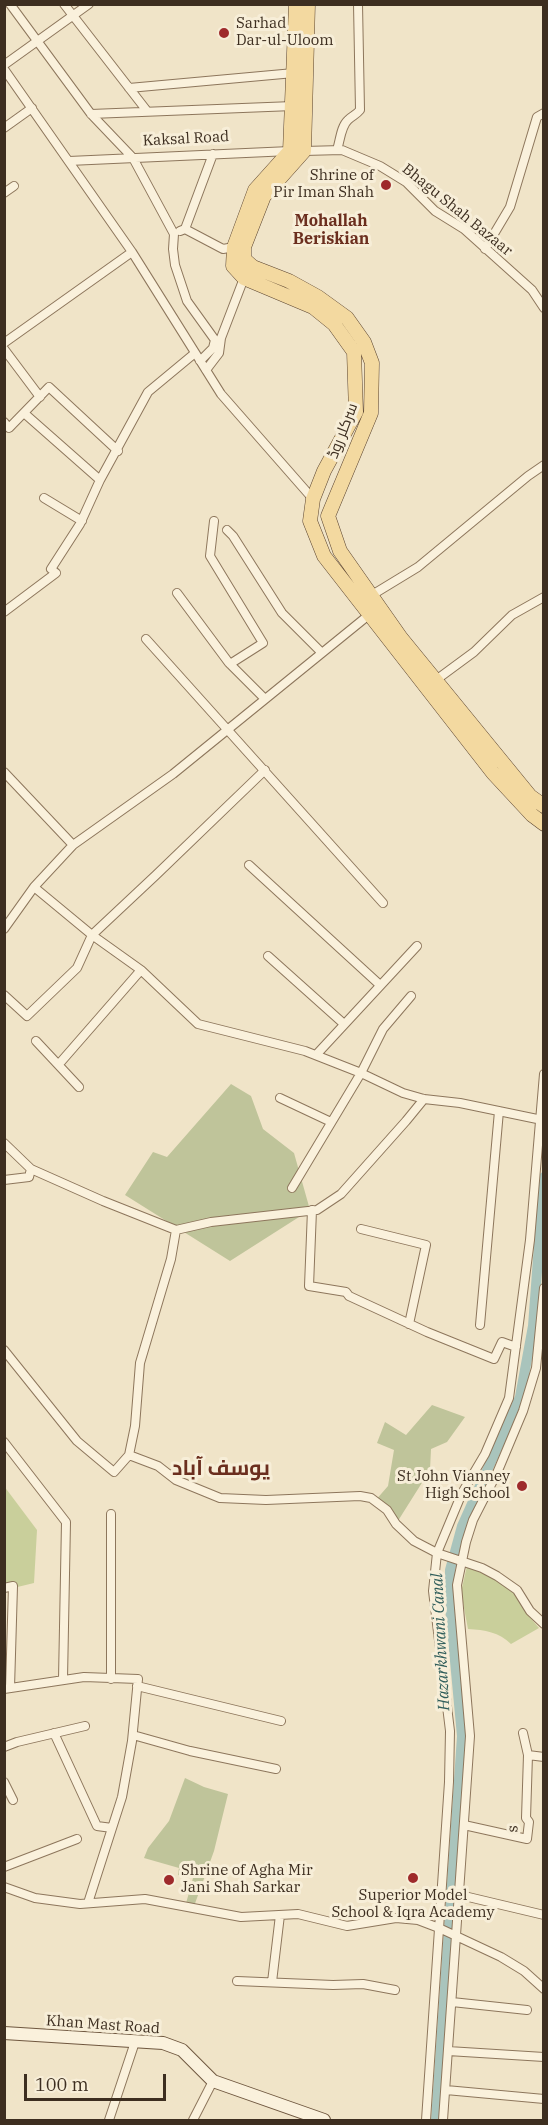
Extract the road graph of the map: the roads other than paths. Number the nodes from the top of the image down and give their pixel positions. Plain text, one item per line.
1 (10, 4) edge
2 (64, 4) edge
3 (89, 4) edge
4 (296, 4) edge
5 (308, 4) edge
6 (358, 4) edge
7 (72, 16) junction
8 (36, 42) junction
9 (4, 67) edge
10 (294, 74) junction
11 (129, 88) junction
12 (293, 106) junction
13 (32, 108) junction
14 (147, 111) junction
15 (543, 113) edge
16 (91, 114) junction
17 (4, 128) edge
18 (337, 150) junction
19 (297, 151) junction
20 (213, 154) junction
21 (133, 158) junction
22 (69, 161) junction
23 (14, 186) dead end
24 (4, 194) edge
25 (185, 230) junction
26 (174, 234) junction
27 (239, 247) junction
28 (485, 249) junction
29 (132, 252) junction
30 (244, 278) junction
31 (543, 308) edge
32 (4, 343) edge
33 (4, 349) edge
34 (195, 353) junction
35 (200, 361) junction
36 (206, 370) junction
37 (40, 397) junction
38 (356, 412) junction
39 (24, 413) junction
40 (371, 413) junction
41 (4, 422) edge
42 (118, 451) junction
43 (543, 465) edge
44 (100, 480) junction
45 (44, 498) dead end
46 (313, 499) junction
47 (82, 520) junction
48 (214, 521) dead end
49 (227, 530) dead end
50 (177, 593) dead end
51 (372, 595) junction
52 (543, 597) edge
53 (4, 612) edge
54 (370, 614) junction
55 (146, 639) dead end
56 (322, 653) junction
57 (230, 664) junction
58 (436, 680) junction
59 (265, 699) junction
60 (228, 729) junction
61 (505, 765) junction
62 (265, 770) junction
63 (4, 772) edge
64 (493, 773) junction
65 (543, 806) edge
66 (543, 824) edge
67 (73, 845) junction
68 (249, 865) dead end
69 (34, 888) junction
70 (383, 903) dead end
71 (4, 928) edge
72 (92, 935) junction
73 (417, 946) dead end
74 (268, 956) dead end
75 (141, 970) junction
76 (380, 985) junction
77 (4, 995) edge
78 (411, 996) dead end
79 (344, 1024) junction
80 (36, 1041) dead end
81 (316, 1055) junction
82 (58, 1064) junction
83 (361, 1073) junction
84 (543, 1074) edge
85 (79, 1087) dead end
86 (280, 1098) dead end
87 (424, 1099) junction
88 (499, 1111) junction
89 (541, 1120) edge
90 (331, 1122) junction
91 (4, 1143) edge
92 (31, 1169) junction
93 (4, 1180) edge
94 (292, 1188) dead end
95 (312, 1210) junction
96 (361, 1229) dead end
97 (176, 1230) junction
98 (543, 1288) edge
99 (409, 1324) junction
100 (480, 1325) dead end
101 (516, 1347) junction
102 (4, 1350) edge
103 (4, 1442) edge
104 (129, 1455) junction
105 (111, 1514) dead end
106 (437, 1553) junction
107 (461, 1561) junction
108 (4, 1588) edge
109 (543, 1624) edge
110 (8, 1643) edge
111 (63, 1679) junction
112 (111, 1679) junction
113 (137, 1686) junction
114 (7, 1688) edge
115 (281, 1721) dead end
116 (85, 1726) dead end
117 (54, 1733) junction
118 (523, 1733) dead end
119 (133, 1735) junction
120 (4, 1747) edge
121 (528, 1755) junction
122 (543, 1757) edge
123 (276, 1769) dead end
124 (4, 1782) edge
125 (14, 1800) dead end
126 (464, 1826) junction
127 (112, 1828) junction
128 (77, 1839) dead end
129 (4, 1867) edge
130 (4, 1887) edge
131 (460, 1895) junction
132 (88, 1903) junction
133 (280, 1915) junction
134 (543, 1915) edge
135 (439, 1928) junction
136 (456, 1936) junction
137 (237, 1981) dead end
138 (272, 1982) junction
139 (543, 1989) edge
140 (394, 1990) dead end
141 (452, 2002) junction
142 (527, 2010) dead end
143 (4, 2033) edge
144 (135, 2042) junction
145 (448, 2051) junction
146 (543, 2057) edge
147 (213, 2080) junction
148 (446, 2090) junction
149 (543, 2099) edge
150 (109, 2121) edge
151 (193, 2121) edge
152 (324, 2121) edge
153 (426, 2121) edge
154 (443, 2121) edge

1 - 8 street
2 - 7 street
3 - 7 street
4 - 10 main road
5 - 19 main road
6 - 18 street
7 - 8 street
7 - 11 street
8 - 9 street
8 - 16 street
9 - 13 street
10 - 11 street
10 - 12 main road
11 - 14 street
12 - 14 street
12 - 19 main road
13 - 17 street
13 - 22 street
14 - 16 street
15 - 28 street
16 - 21 street
18 - 19 street, Bhagu Shah Bazaar
18 - 28 street, Bhagu Shah Bazaar
19 - 20 street, Kaksal Road
19 - 27 main road
20 - 21 street, Kaksal Road
20 - 25 street
21 - 22 street, Kaksal Road
21 - 26 street
22 - 29 street
23 - 24 street
25 - 26 street
25 - 27 street
26 - 35 street
27 - 30 main road
27 - 40 main road, سرکلر روڈ
28 - 31 street, Bhagu Shah Bazaar
29 - 32 street
29 - 34 street
30 - 36 street
30 - 38 main road
33 - 37 street
34 - 35 street
34 - 42 street
35 - 36 street
36 - 46 street
37 - 39 street
37 - 42 street
38 - 40 main road
38 - 46 main road
39 - 41 street
39 - 44 street
40 - 51 main road, سرکلر روڈ
42 - 44 street
43 - 51 street
44 - 47 street
45 - 47 street
46 - 54 main road
47 - 53 street
48 - 57 street
49 - 56 street
50 - 57 street
51 - 58 main road, سرکلر روڈ
52 - 58 street
54 - 56 street
54 - 64 main road
55 - 60 street
56 - 59 street
57 - 59 street
58 - 61 main road, سرکلر روڈ
59 - 60 street
60 - 62 street
60 - 67 street
61 - 64 main road
61 - 65 main road, سرکلر روڈ
62 - 70 street
62 - 72 street
63 - 67 street
64 - 66 main road
67 - 69 street
68 - 76 street
69 - 71 street
69 - 72 street
72 - 75 street
72 - 77 street
73 - 76 street
74 - 79 street
75 - 81 street
75 - 82 street
76 - 79 street
78 - 83 street
79 - 81 street
80 - 82 street
81 - 83 street
82 - 85 street
83 - 87 street
83 - 90 street
84 - 89 street
86 - 90 street
87 - 88 street
87 - 95 street
88 - 89 street
88 - 100 street
89 - 101 street
90 - 94 street
91 - 92 street
92 - 93 street
92 - 97 street
95 - 97 street
95 - 99 street
96 - 99 street
97 - 104 street
98 - 107 street
99 - 101 street
101 - 106 street
102 - 104 street
103 - 111 street
104 - 106 street
105 - 112 street
106 - 107 street
106 - 135 street
107 - 109 street
107 - 126 street
108 - 110 street
110 - 114 street
111 - 112 street
111 - 114 street
112 - 113 street
113 - 115 street
113 - 119 street
116 - 117 street
117 - 120 street
117 - 127 street
118 - 121 street, s
119 - 123 street
119 - 127 street
121 - 122 street
121 - 126 street, s
124 - 125 street
126 - 131 street
127 - 132 street
128 - 129 street
130 - 132 street
131 - 134 street
131 - 136 street
132 - 133 street
133 - 135 street
133 - 138 street
135 - 136 street
135 - 153 street
136 - 139 street
136 - 141 street
137 - 138 street
138 - 140 street
141 - 142 street
141 - 145 street
143 - 144 main road, Khan Mast Road
144 - 147 main road, Khan Mast Road
144 - 150 street
145 - 146 street
145 - 148 street
147 - 151 street
147 - 152 main road, Khan Mast Road
148 - 149 street
148 - 154 street

